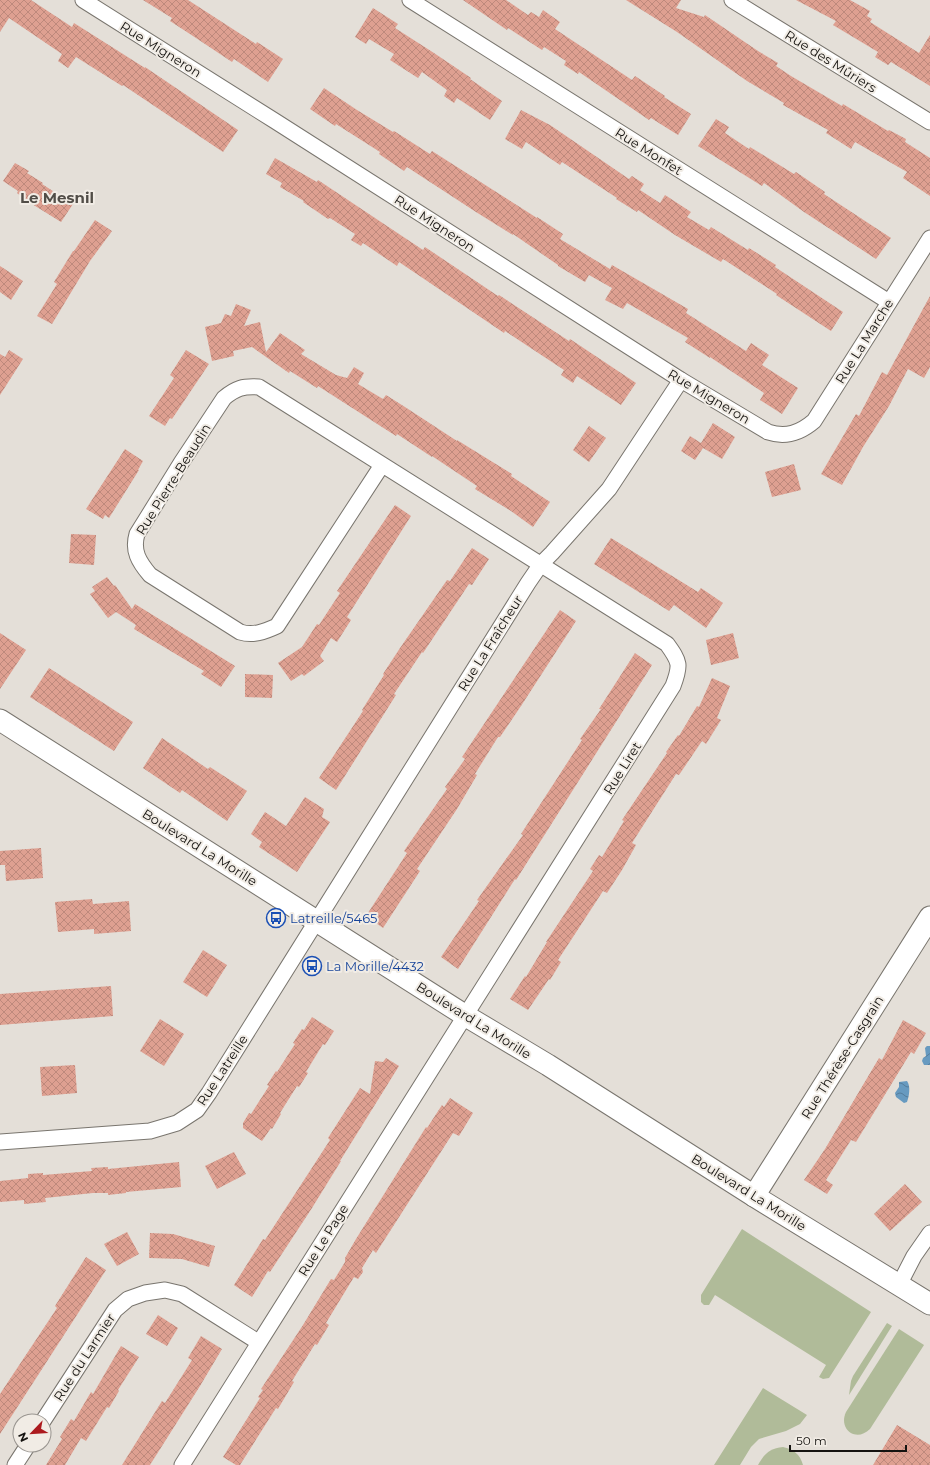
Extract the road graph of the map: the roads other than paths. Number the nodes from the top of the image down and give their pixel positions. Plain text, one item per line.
1 (83, 0) edge
2 (410, 0) edge
3 (732, 0) edge
4 (930, 122) edge
5 (930, 238) edge
6 (889, 302) junction
7 (681, 380) junction
8 (790, 434) joint
9 (382, 465) junction
10 (541, 564) junction
11 (0, 720) edge
12 (930, 917) edge
13 (316, 920) junction
14 (466, 1016) junction
15 (0, 1142) edge
16 (754, 1196) junction
17 (930, 1234) edge
18 (899, 1285) junction
19 (930, 1304) edge
20 (258, 1342) junction
21 (48, 1413) edge
22 (23, 1453) edge
23 (15, 1465) edge
24 (182, 1465) edge

1 - 7 street, Rue Migneron
2 - 6 street, Rue Monfet
3 - 4 street, Rue des Mûriers
5 - 6 street, Rue La Marche
6 - 8 street, Rue La Marche
7 - 8 street, Rue Migneron
7 - 10 street, Rue La Fraîcheur
9 - 9 street, Rue Pierre-Beaudin
9 - 10 street, Rue Pierre-Beaudin
10 - 13 street, Rue La Fraîcheur
10 - 14 street, Rue Liret
11 - 13 street, Boulevard La Morille
12 - 16 street, Rue Thérèse-Casgrain
13 - 14 street, Boulevard La Morille
13 - 15 street, Rue Latreille
14 - 16 street, Boulevard La Morille
14 - 20 street, Rue Le Page
16 - 18 street, Boulevard La Morille
17 - 18 street
18 - 19 street, Boulevard La Morille
20 - 21 street, Rue du Larmier
20 - 24 street, Rue Le Page
22 - 23 street

